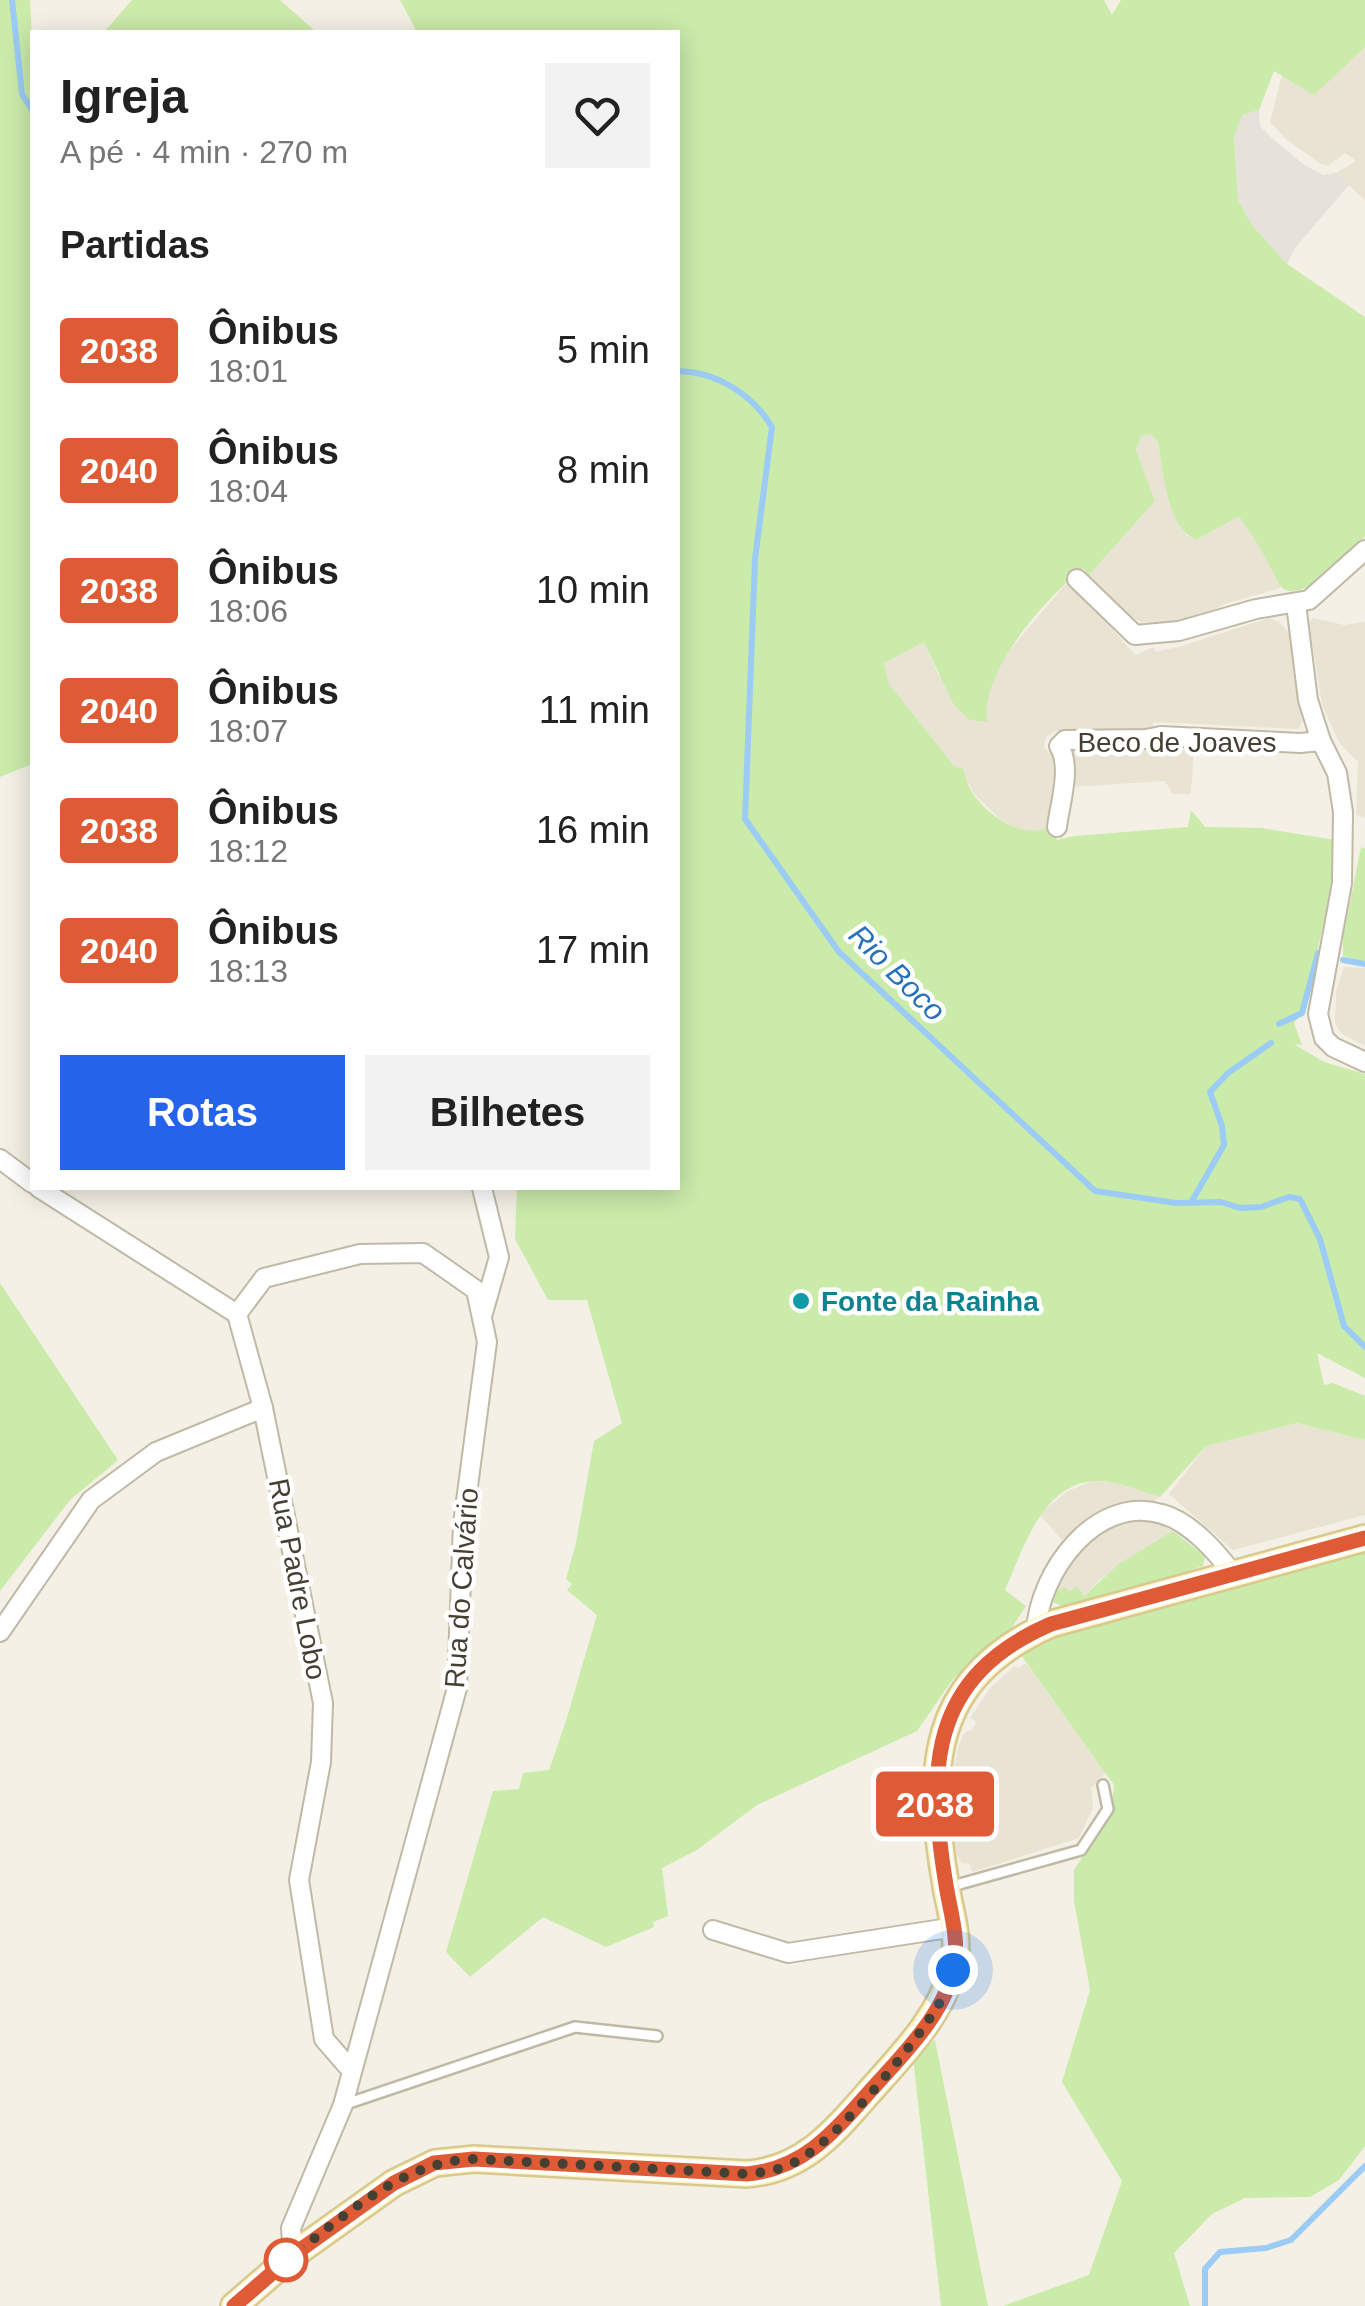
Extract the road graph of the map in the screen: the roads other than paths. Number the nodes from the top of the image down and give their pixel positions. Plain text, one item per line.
1 (1365, 550) edge
2 (1076, 579) dead end
3 (1296, 604) junction
4 (1321, 741) junction
5 (1057, 827) dead end
6 (1365, 1062) edge
7 (0, 1160) edge
8 (30, 1178) edge
9 (49, 1190) edge
10 (482, 1190) edge
11 (237, 1314) junction
12 (482, 1317) junction
13 (263, 1408) junction
14 (1365, 1538) edge
15 (1232, 1573) junction
16 (1036, 1631) junction
17 (0, 1632) edge
18 (1103, 1785) dead end
19 (946, 1888) junction
20 (954, 1928) junction
21 (713, 1930) dead end
22 (657, 2036) dead end
23 (351, 2070) junction
24 (343, 2105) junction
25 (293, 2255) junction
26 (262, 2296) edge
27 (234, 2306) edge

1 - 3 street
2 - 3 street
3 - 4 street
4 - 5 street, Beco de Joaves
4 - 6 street
7 - 8 street
9 - 11 street
10 - 12 street
11 - 12 street, Rua do Calvário
11 - 13 street, Rua Padre Lobo
12 - 23 street, Rua do Calvário
13 - 17 street
13 - 23 street, Rua Padre Lobo
14 - 15 main road
15 - 16 main road
15 - 16 street
16 - 19 main road
18 - 19 lane
19 - 20 main road
20 - 21 street
20 - 25 main road
22 - 24 lane
23 - 24 street, Rua do Calvário
24 - 25 street, Rua do Calvário
25 - 26 main road
26 - 27 main road

